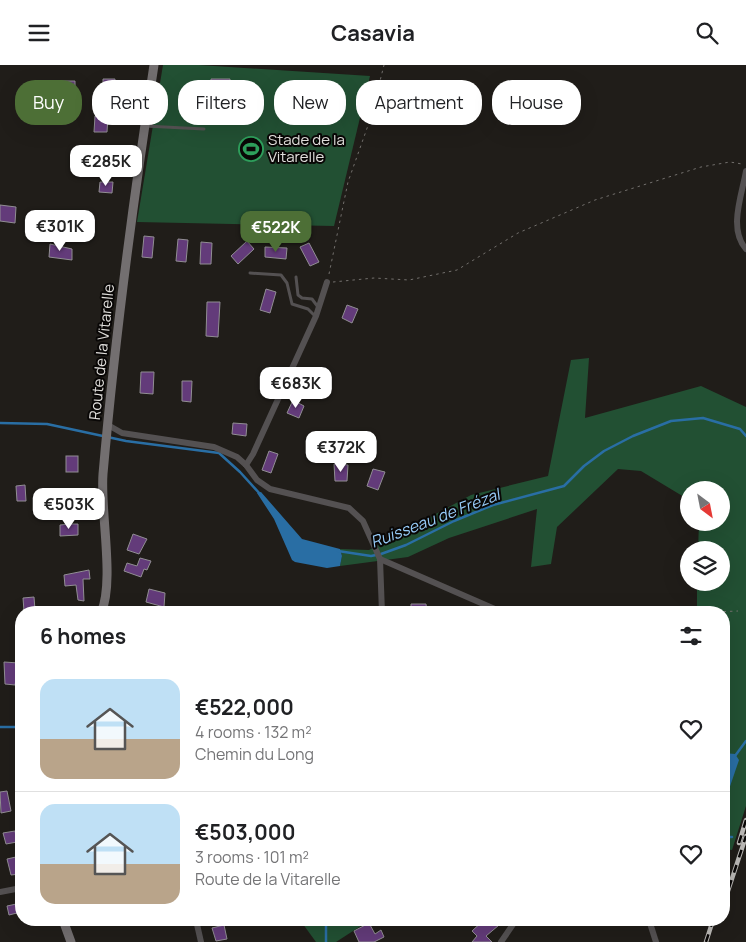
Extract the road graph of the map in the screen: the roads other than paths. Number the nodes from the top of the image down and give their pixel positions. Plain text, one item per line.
1 (154, 65) edge
2 (145, 126) junction
3 (204, 129) dead end
4 (746, 171) edge
5 (746, 249) edge
6 (250, 273) dead end
7 (296, 277) dead end
8 (327, 282) road end
9 (319, 307) junction
10 (316, 316) junction
11 (108, 428) junction
12 (246, 465) junction
13 (380, 559) junction
14 (104, 606) edge
15 (382, 606) edge
16 (488, 606) edge
17 (15, 889) edge
18 (0, 892) edge
19 (65, 926) edge
20 (197, 926) edge
21 (512, 926) edge
22 (651, 926) edge
23 (71, 942) edge
24 (201, 942) edge
25 (501, 942) edge
26 (656, 942) edge

1 - 2 street, Route de la Vitarelle
2 - 3 lane
2 - 11 street, Route de la Vitarelle
4 - 5 street
6 - 10 lane
7 - 9 lane
8 - 9 street
9 - 10 street
10 - 12 street
11 - 12 street
11 - 14 street, Route de la Vitarelle
12 - 13 street
13 - 15 street
13 - 16 street
17 - 18 street
19 - 23 street
20 - 24 street
21 - 25 street
22 - 26 street

